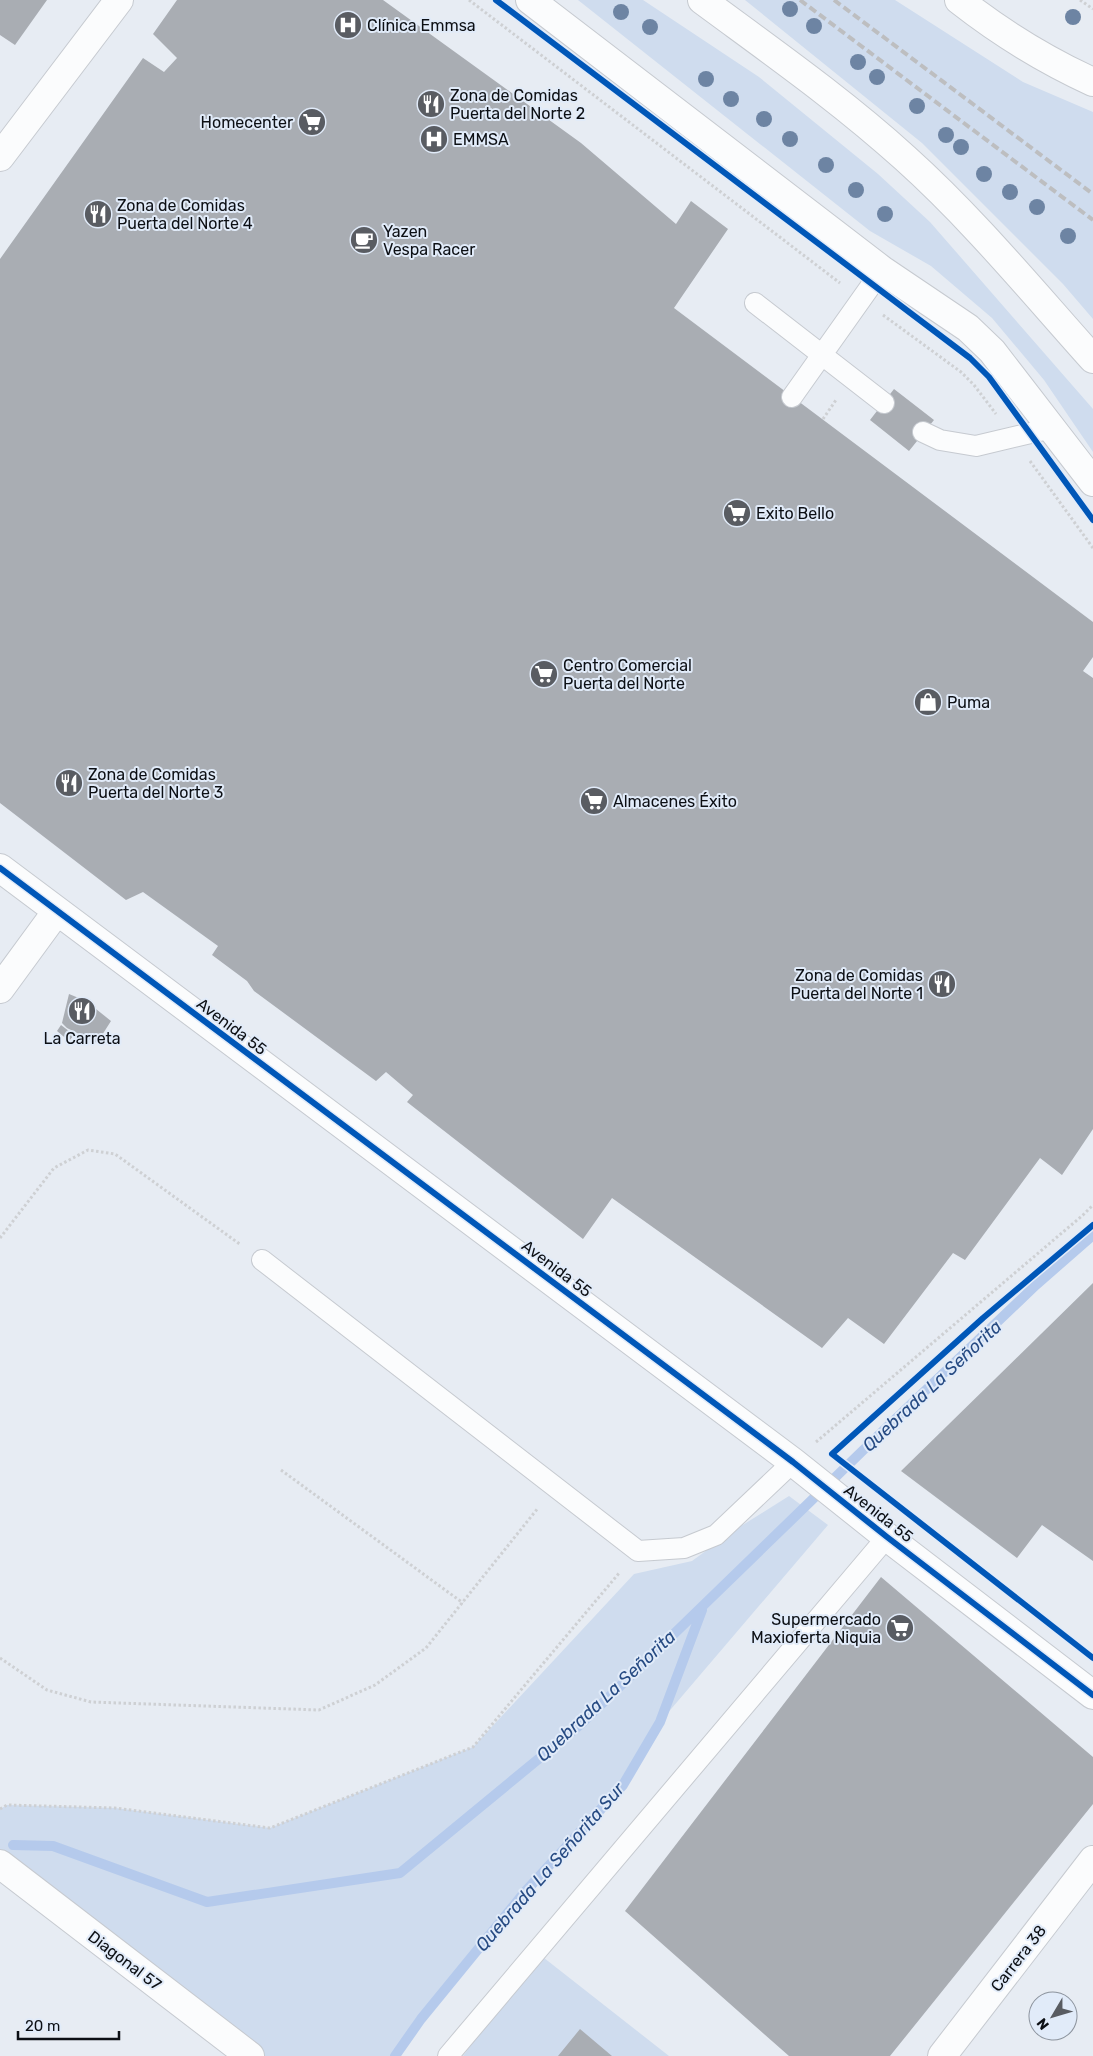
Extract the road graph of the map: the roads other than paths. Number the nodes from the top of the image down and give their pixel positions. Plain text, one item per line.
1 (119, 0) edge
2 (530, 0) edge
3 (702, 0) edge
4 (959, 0) edge
5 (1093, 82) edge
6 (0, 157) edge
7 (882, 270) junction
8 (755, 303) dead end
9 (823, 354) junction
10 (1093, 359) edge
11 (792, 397) dead end
12 (884, 403) dead end
13 (1052, 428) junction
14 (924, 432) dead end
15 (1093, 482) edge
16 (0, 868) edge
17 (57, 911) junction
18 (0, 989) edge
19 (262, 1260) road end
20 (797, 1466) junction
21 (877, 1529) junction
22 (1093, 1695) edge
23 (1093, 1860) edge
24 (0, 1864) edge
25 (250, 2056) edge
26 (448, 2056) edge
27 (942, 2056) edge

1 - 6 main road
2 - 7 main road
3 - 10 main road
4 - 5 main road
7 - 9 lane
7 - 13 main road
8 - 9 lane
9 - 11 lane
9 - 12 lane
13 - 14 lane
13 - 15 main road
16 - 17 main road, Avenida 55
17 - 18 main road
17 - 20 main road, Avenida 55
19 - 20 lane
20 - 21 main road, Avenida 55
21 - 22 main road, Avenida 55
21 - 26 lane
23 - 27 main road, Carrera 38
24 - 25 main road, Diagonal 57

